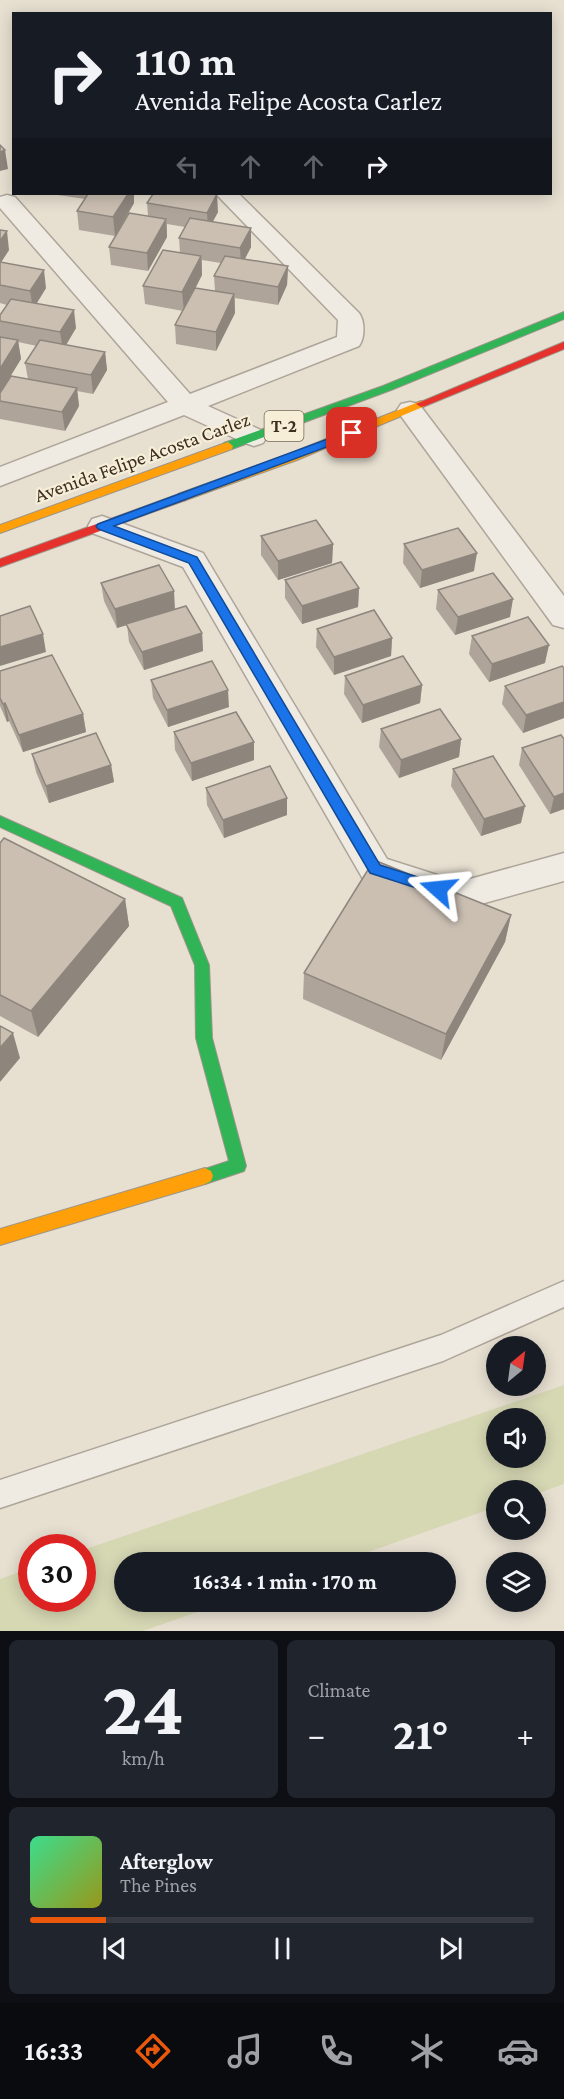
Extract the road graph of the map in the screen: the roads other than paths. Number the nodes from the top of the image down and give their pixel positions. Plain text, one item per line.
1 (228, 195) edge
2 (7, 202) dead end
3 (564, 315) edge
4 (564, 345) edge
5 (186, 406) junction
6 (410, 410) junction
7 (254, 437) junction
8 (0, 477) edge
9 (102, 526) junction
10 (0, 529) edge
11 (0, 563) edge
12 (564, 617) edge
13 (0, 821) edge
14 (564, 867) edge
15 (0, 1237) edge
16 (564, 1294) edge
17 (0, 1494) edge

1 - 5 street
2 - 5 street
3 - 7 main road, Avenida Felipe Acosta Carlez / T-2
4 - 6 main road, T-2
5 - 7 street
5 - 8 street
6 - 9 main road, T-2
6 - 12 street
7 - 10 main road, Avenida Felipe Acosta Carlez / T-2
9 - 11 main road, T-2
9 - 14 street
13 - 15 main road
16 - 17 lane

